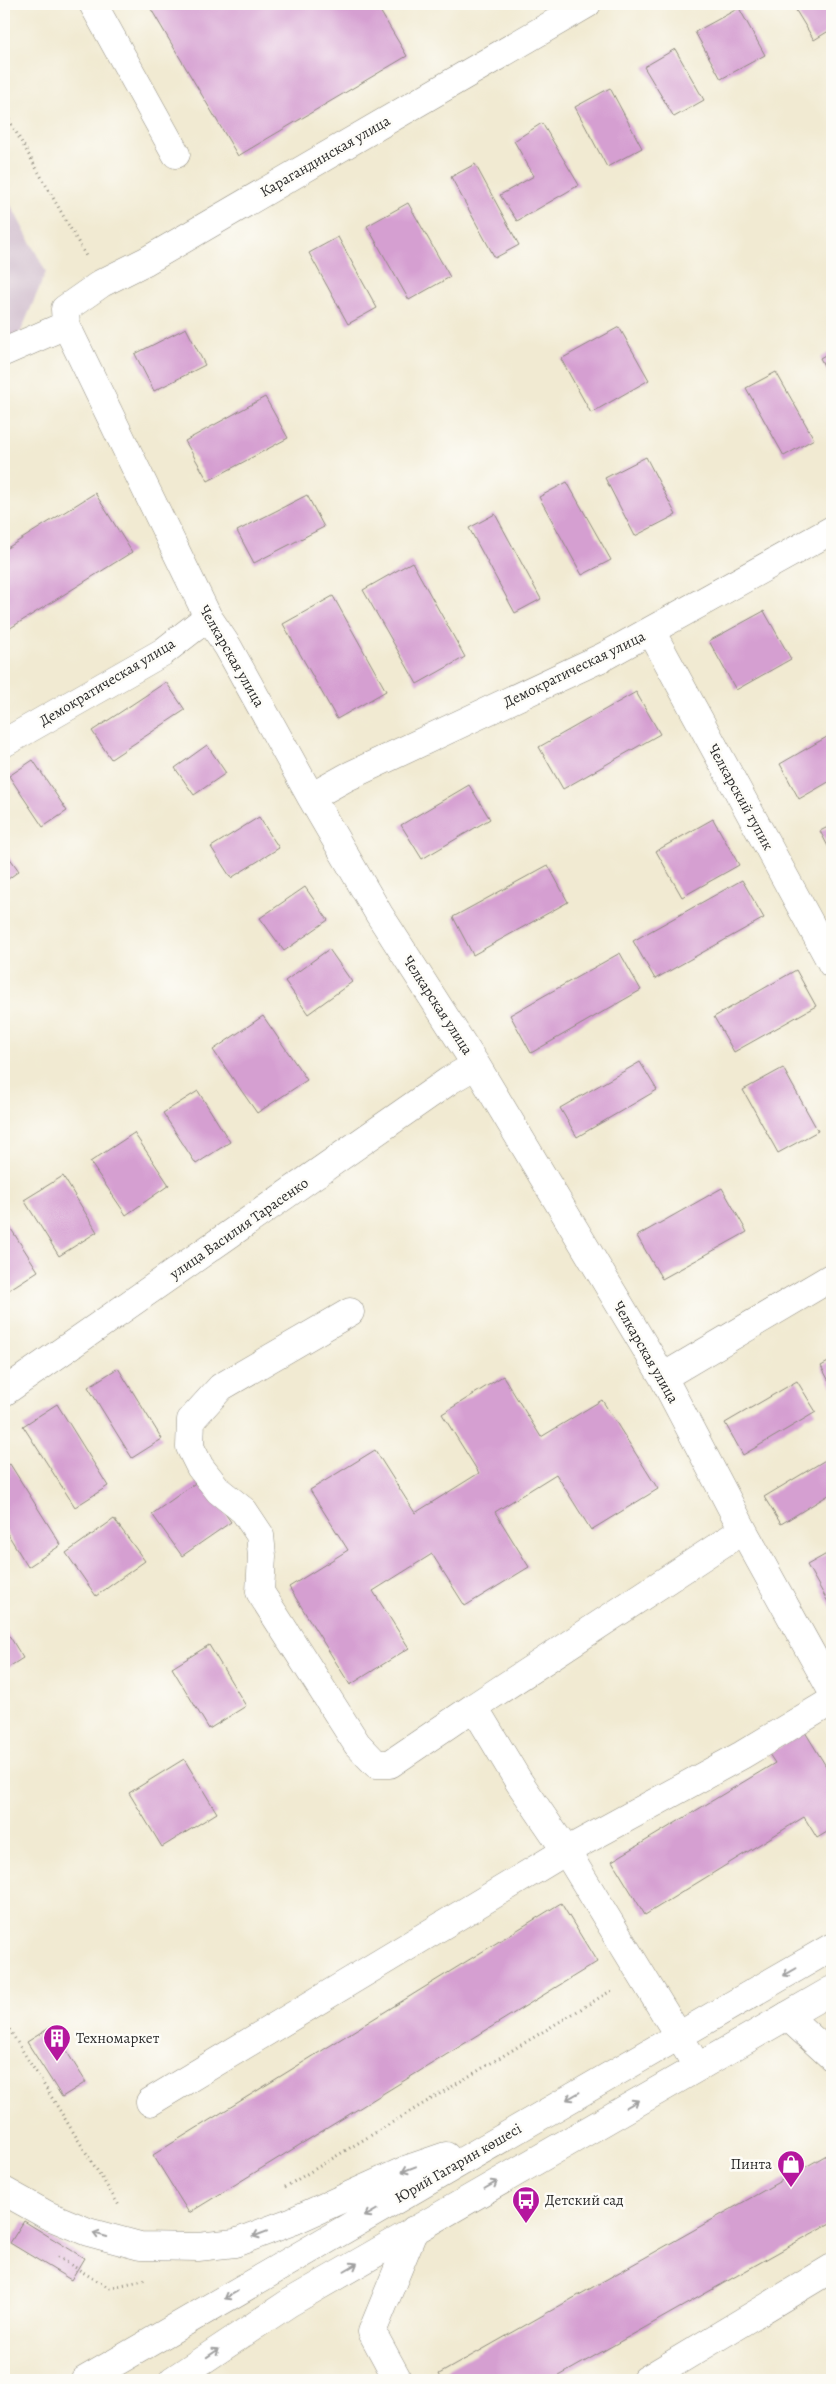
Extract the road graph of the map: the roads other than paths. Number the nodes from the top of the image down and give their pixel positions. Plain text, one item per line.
1 (93, 4) edge
2 (587, 4) edge
3 (176, 154) dead end
4 (66, 317) junction
5 (4, 352) edge
6 (832, 530) edge
7 (208, 617) junction
8 (651, 631) junction
9 (4, 743) edge
10 (311, 797) junction
11 (832, 964) edge
12 (476, 1065) junction
13 (832, 1277) edge
14 (350, 1312) dead end
15 (663, 1377) junction
16 (4, 1392) edge
17 (744, 1530) junction
18 (832, 1691) edge
19 (832, 1701) edge
20 (474, 1707) junction
21 (566, 1850) junction
22 (832, 1947) edge
23 (832, 1990) edge
24 (787, 2016) junction
25 (678, 2035) junction
26 (832, 2057) edge
27 (697, 2066) junction
28 (150, 2102) dead end
29 (504, 2136) junction
30 (4, 2190) edge
31 (414, 2230) junction
32 (832, 2268) edge
33 (85, 2380) edge
34 (173, 2380) edge
35 (398, 2380) edge
36 (646, 2380) edge

1 - 3 street
2 - 4 street, Карагандинская улица
4 - 5 street, Карагандинская улица
4 - 7 street, Челкарская улица
6 - 8 street, Демократическая улица
7 - 9 street, Демократическая улица
7 - 10 street, Челкарская улица
8 - 10 street, Демократическая улица
8 - 11 street, Челкарский тупик
10 - 12 street, Челкарская улица
12 - 15 street, Челкарская улица
12 - 16 street, улица Василия Тарасенко
13 - 15 street
14 - 20 street
15 - 17 street, Челкарская улица
17 - 18 street, Челкарская улица
17 - 20 street
19 - 21 street
20 - 21 street
21 - 25 street
21 - 28 street
22 -> 25 street, Юрий Гагарин көшесі
23 - 24 street
24 - 26 street
24 - 27 street
25 - 27 street
25 -> 29 street, Юрий Гагарин көшесі
31 -> 27 street
29 -> 30 street
29 -> 33 street, Юрий Гагарин көшесі
34 -> 31 street
31 - 35 street
32 - 36 street

